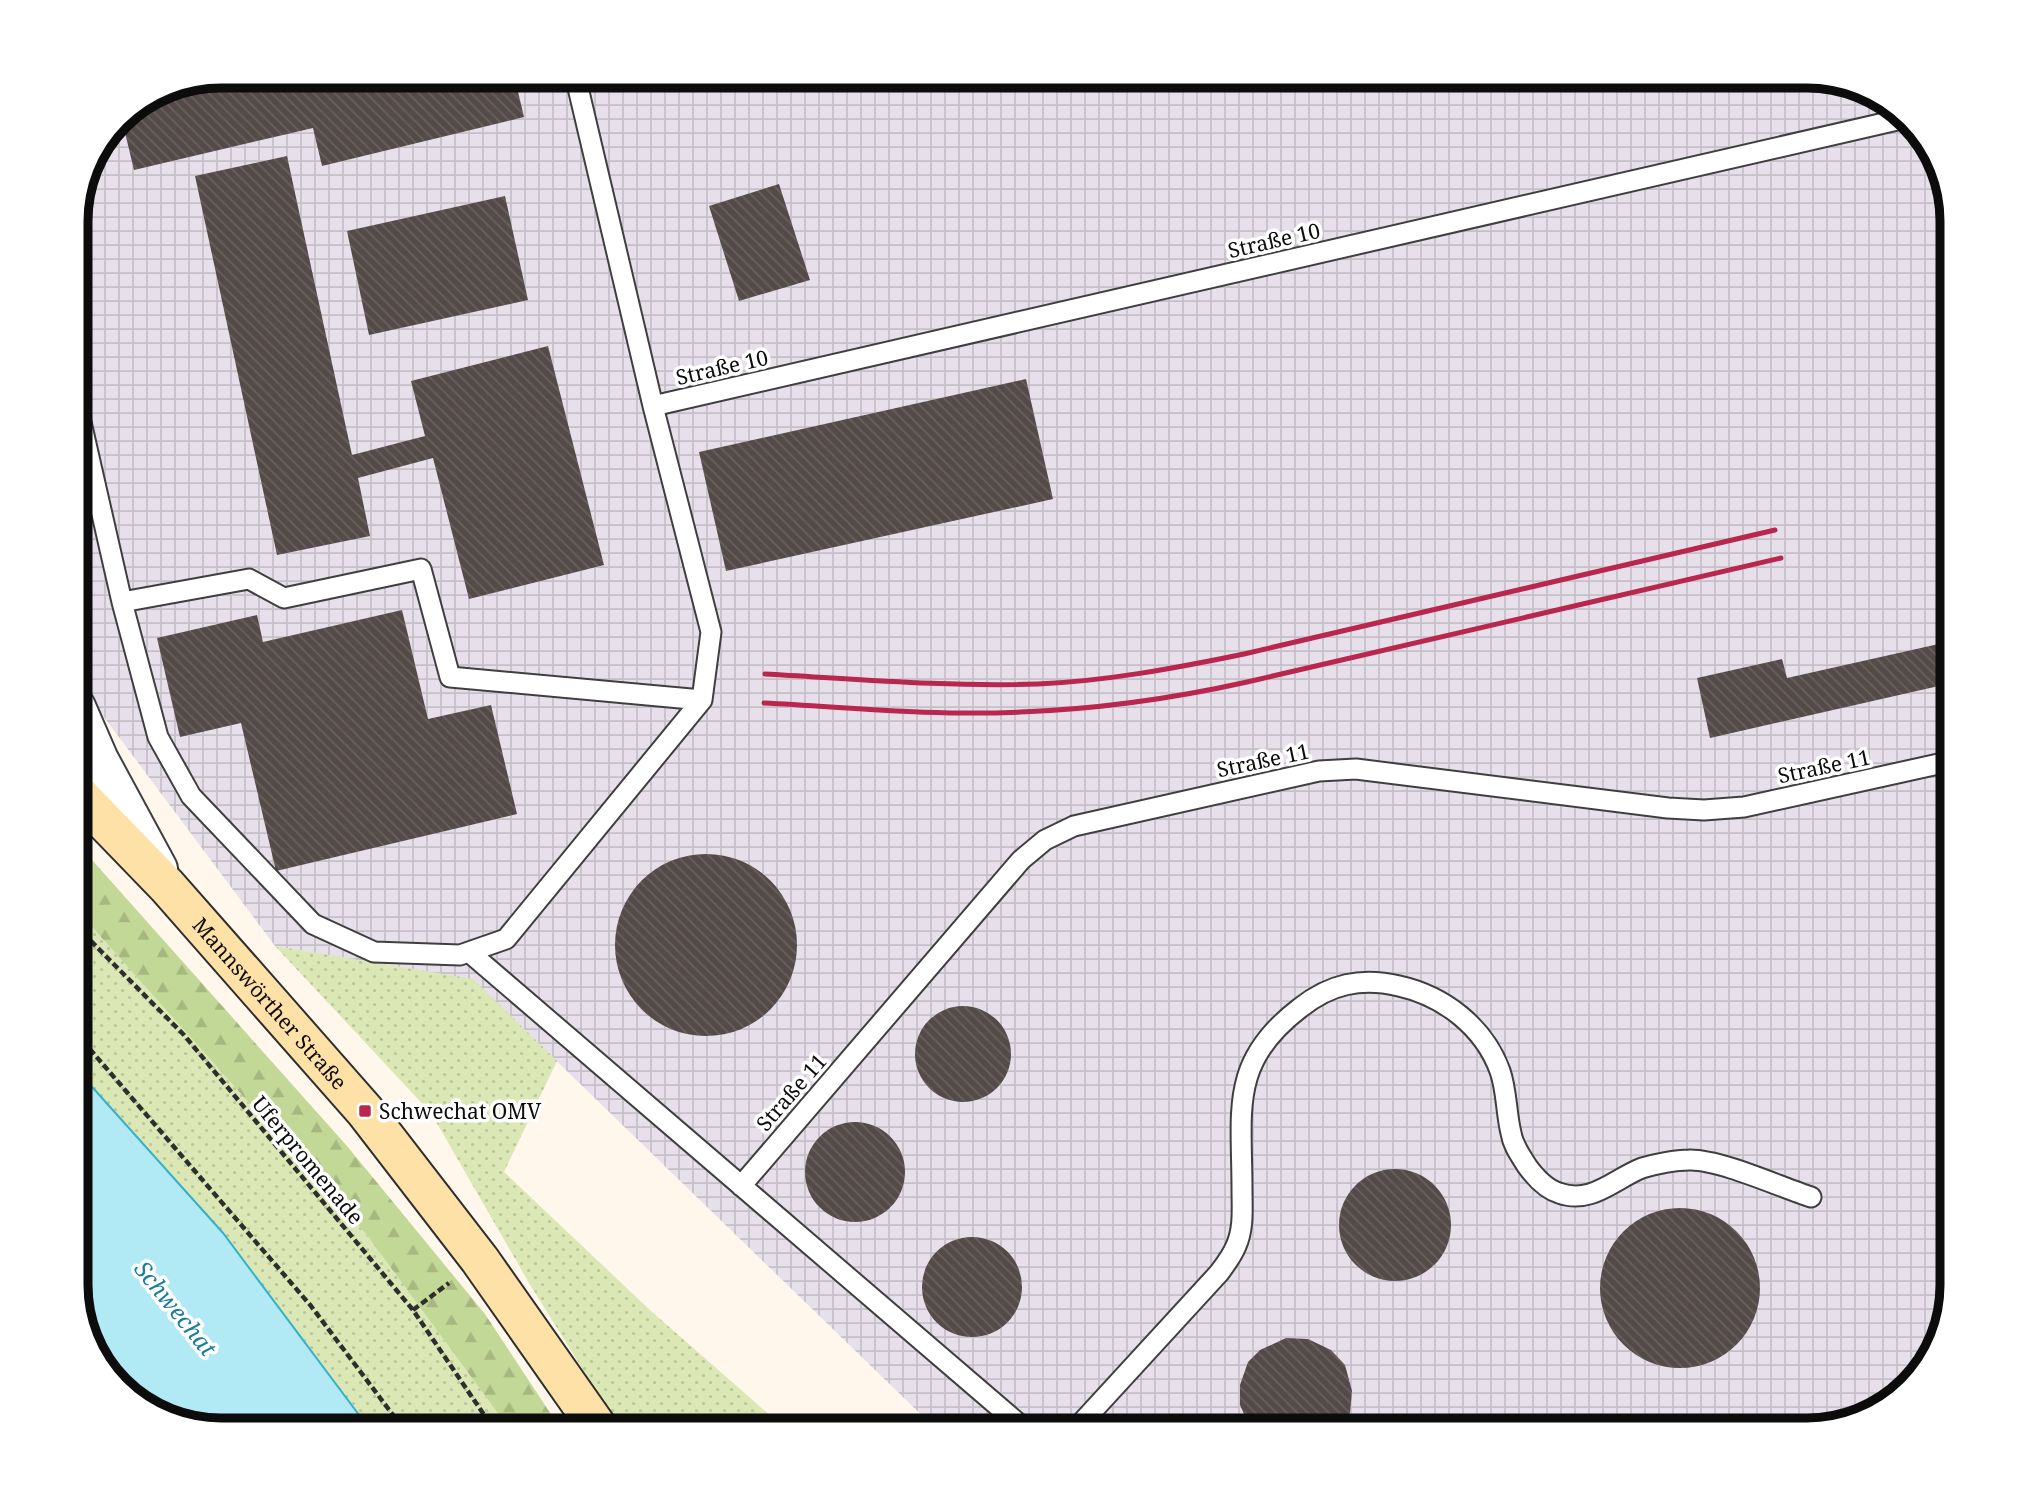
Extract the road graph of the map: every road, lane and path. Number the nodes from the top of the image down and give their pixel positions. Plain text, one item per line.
1 (579, 88) edge
2 (1894, 121) edge
3 (653, 406) junction
4 (88, 453) edge
5 (122, 602) junction
6 (702, 700) junction
7 (88, 734) edge
8 (1940, 764) edge
9 (88, 804) edge
10 (167, 886) junction
11 (88, 938) edge
12 (469, 952) junction
13 (88, 1047) edge
14 (741, 1186) junction
15 (1811, 1197) dead end
16 (395, 1418) edge
17 (486, 1418) edge
18 (591, 1418) edge
19 (1012, 1418) edge
20 (1086, 1418) edge

1 - 3 lane
2 - 3 lane, Straße 10
3 - 6 lane
4 - 5 lane
5 - 6 lane
5 - 12 lane
6 - 12 lane
7 - 10 street
8 - 14 lane, Straße 11
9 - 10 main road, Mannswörther Straße
10 - 18 main road, Mannswörther Straße
11 - 17 path, Uferpromenade
12 - 14 lane
13 - 16 path
14 - 19 lane
15 - 20 lane

